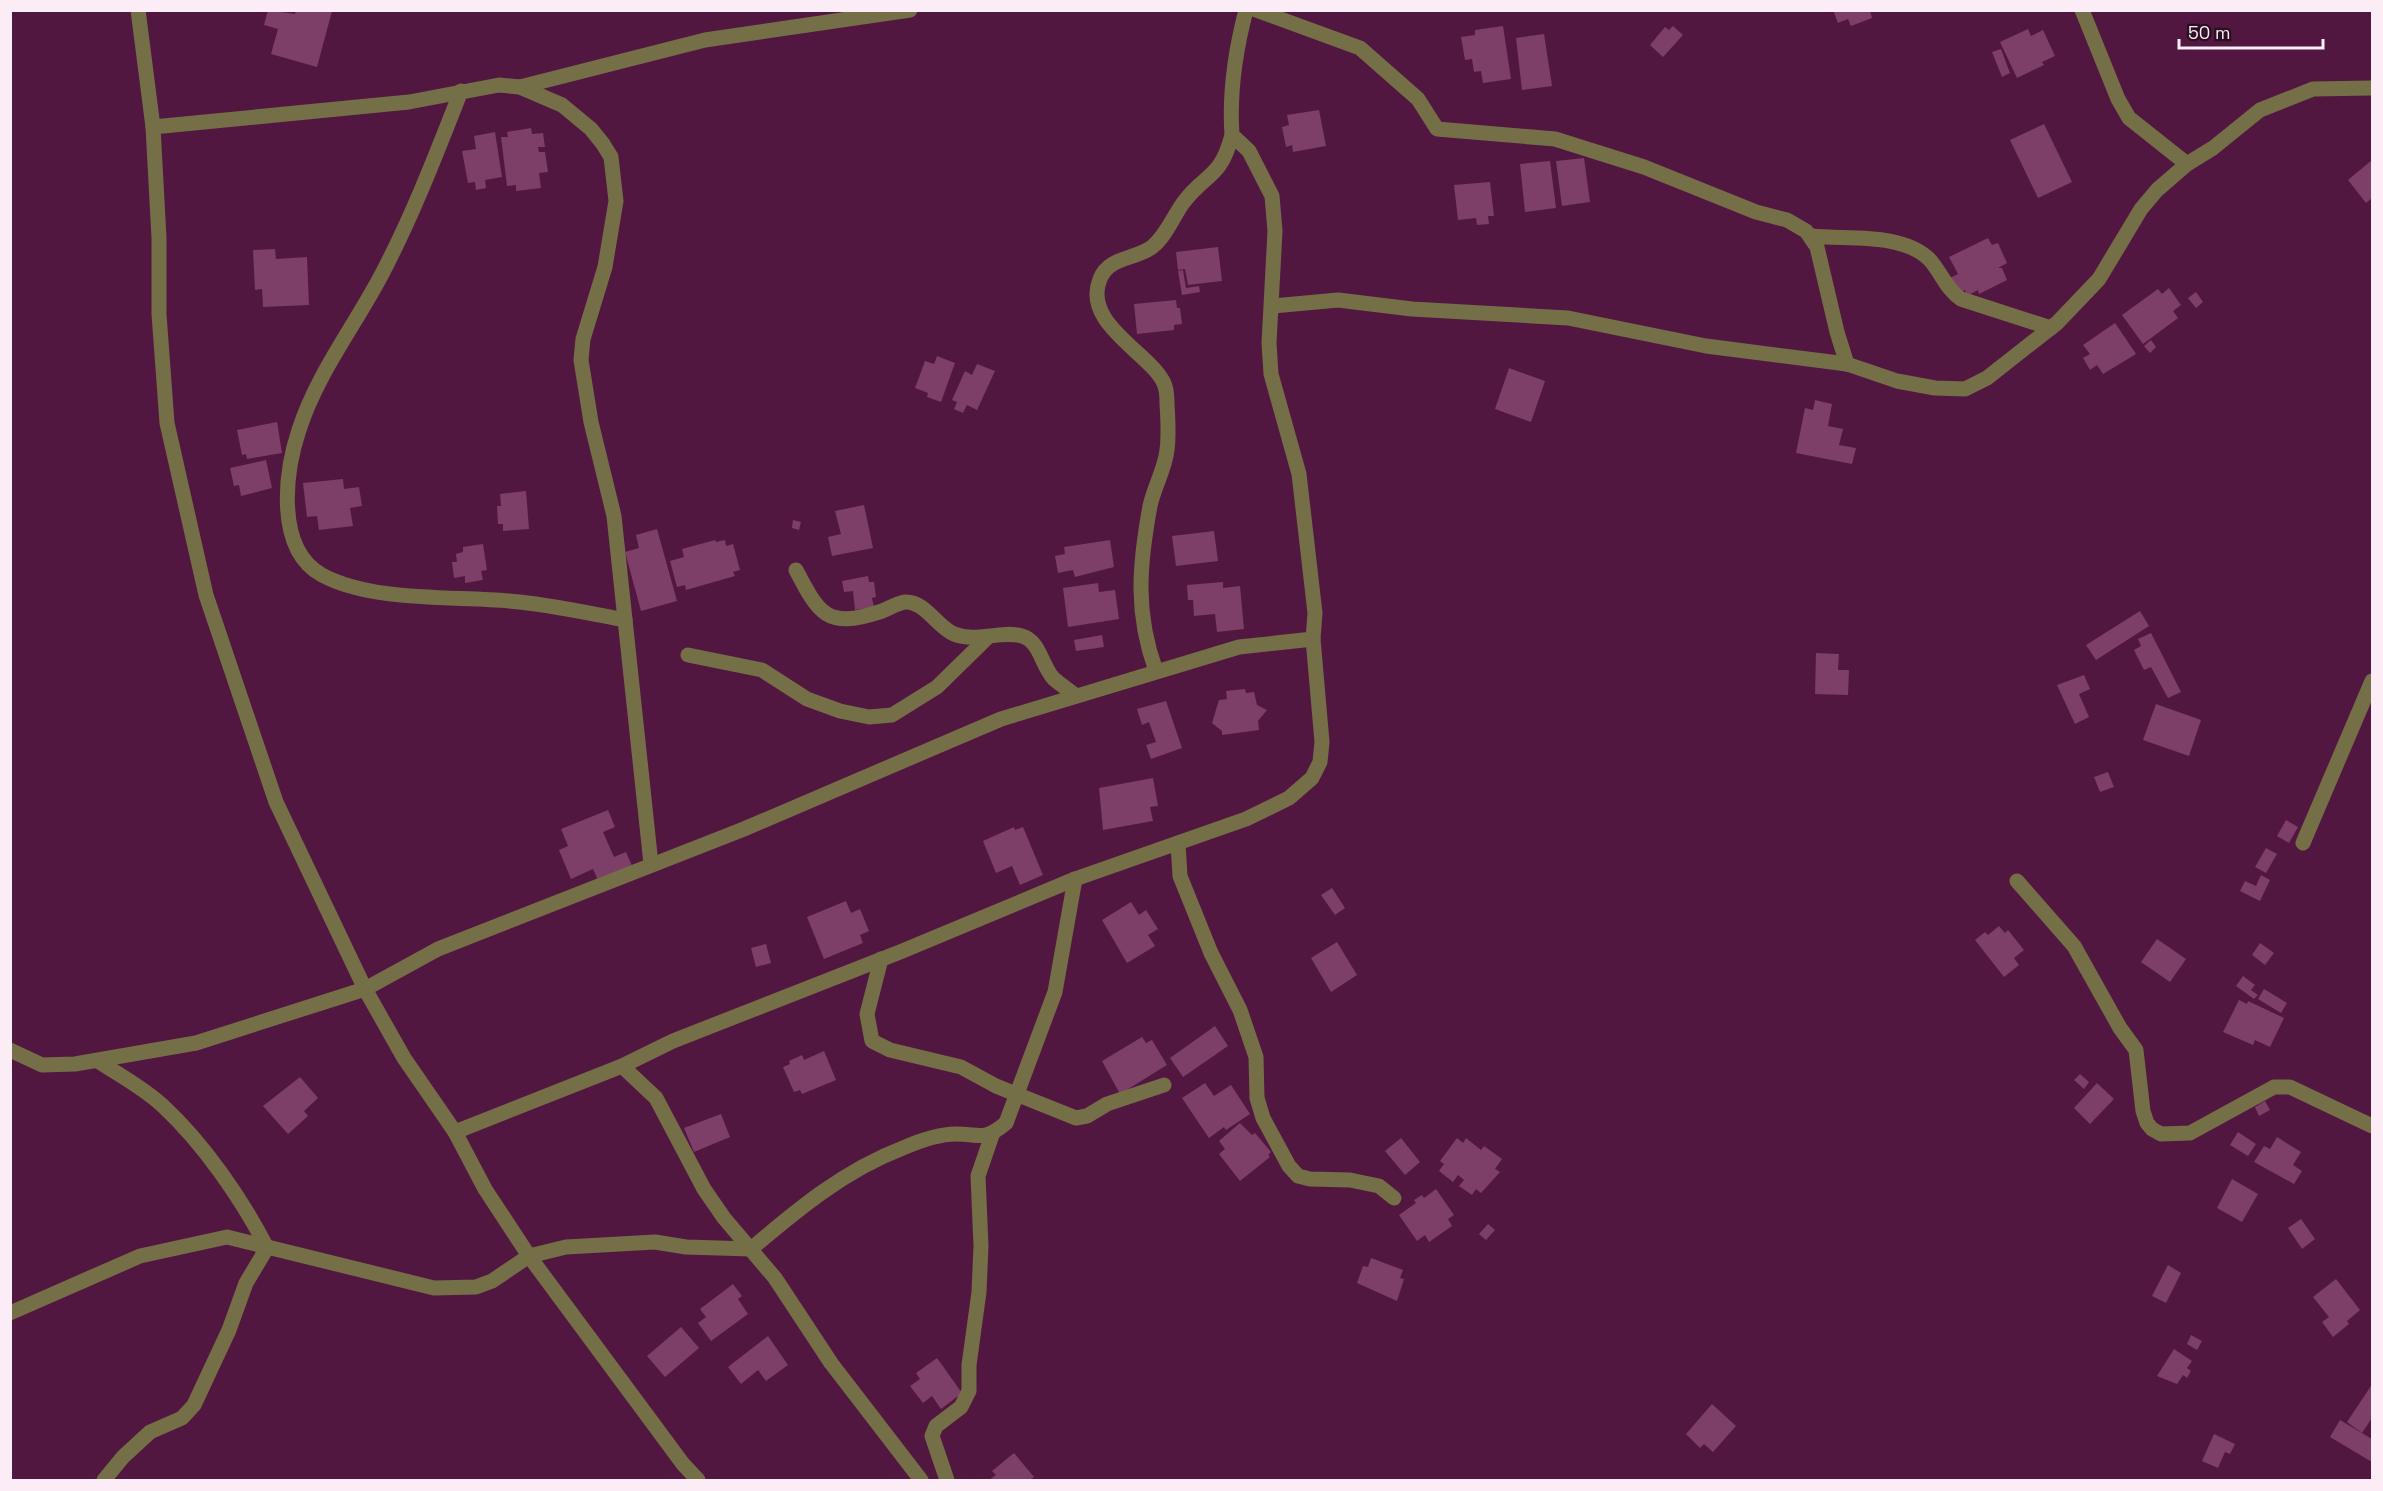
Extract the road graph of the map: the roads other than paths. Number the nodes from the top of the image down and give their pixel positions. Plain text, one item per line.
1 (138, 10) edge
2 (910, 10) edge
3 (1246, 10) edge
4 (1256, 10) edge
5 (2082, 10) edge
6 (520, 87) junction
7 (2373, 88) edge
8 (461, 91) junction
9 (153, 127) junction
10 (1232, 135) junction
11 (2187, 164) junction
12 (1812, 236) junction
13 (1273, 306) junction
14 (2051, 328) junction
15 (1847, 364) junction
16 (796, 570) dead end
17 (625, 620) junction
18 (988, 637) junction
19 (1313, 639) junction
20 (688, 655) dead end
21 (1156, 671) junction
22 (2373, 681) edge
23 (1076, 696) junction
24 (1178, 843) junction
25 (2303, 843) dead end
26 (651, 864) junction
27 (1076, 879) junction
28 (2017, 881) dead end
29 (881, 959) junction
30 (365, 989) junction
31 (10, 1050) edge
32 (98, 1060) junction
33 (622, 1066) junction
34 (1164, 1085) dead end
35 (1017, 1096) junction
36 (2373, 1126) edge
37 (455, 1132) junction
38 (992, 1135) junction
39 (1394, 1198) dead end
40 (267, 1248) junction
41 (751, 1249) junction
42 (529, 1256) junction
43 (10, 1312) edge
44 (104, 1480) edge
45 (698, 1480) edge
46 (921, 1480) edge
47 (947, 1480) edge

1 - 9 street
2 - 6 street
3 - 10 street
4 - 12 street
5 - 11 street
6 - 8 street
6 - 17 street
7 - 11 street
8 - 9 street
8 - 17 street
9 - 30 street
10 - 13 street
10 - 21 street
11 - 14 street
12 - 14 street
12 - 15 street
13 - 15 street
13 - 19 street
14 - 15 street
16 - 18 street
17 - 26 street
18 - 20 street
18 - 23 street
19 - 21 street
19 - 24 street
21 - 23 street
22 - 25 street
23 - 26 street
24 - 27 street
24 - 39 street
26 - 30 street
27 - 29 street
27 - 35 street
28 - 36 street
29 - 33 street
29 - 35 street
30 - 32 street
30 - 37 street
31 - 32 street
32 - 40 street
33 - 37 street
33 - 41 street
34 - 35 street
35 - 38 street
37 - 42 street
38 - 41 street
38 - 47 street
40 - 42 street
40 - 43 street
40 - 44 street
41 - 42 street
41 - 46 street
42 - 45 street

